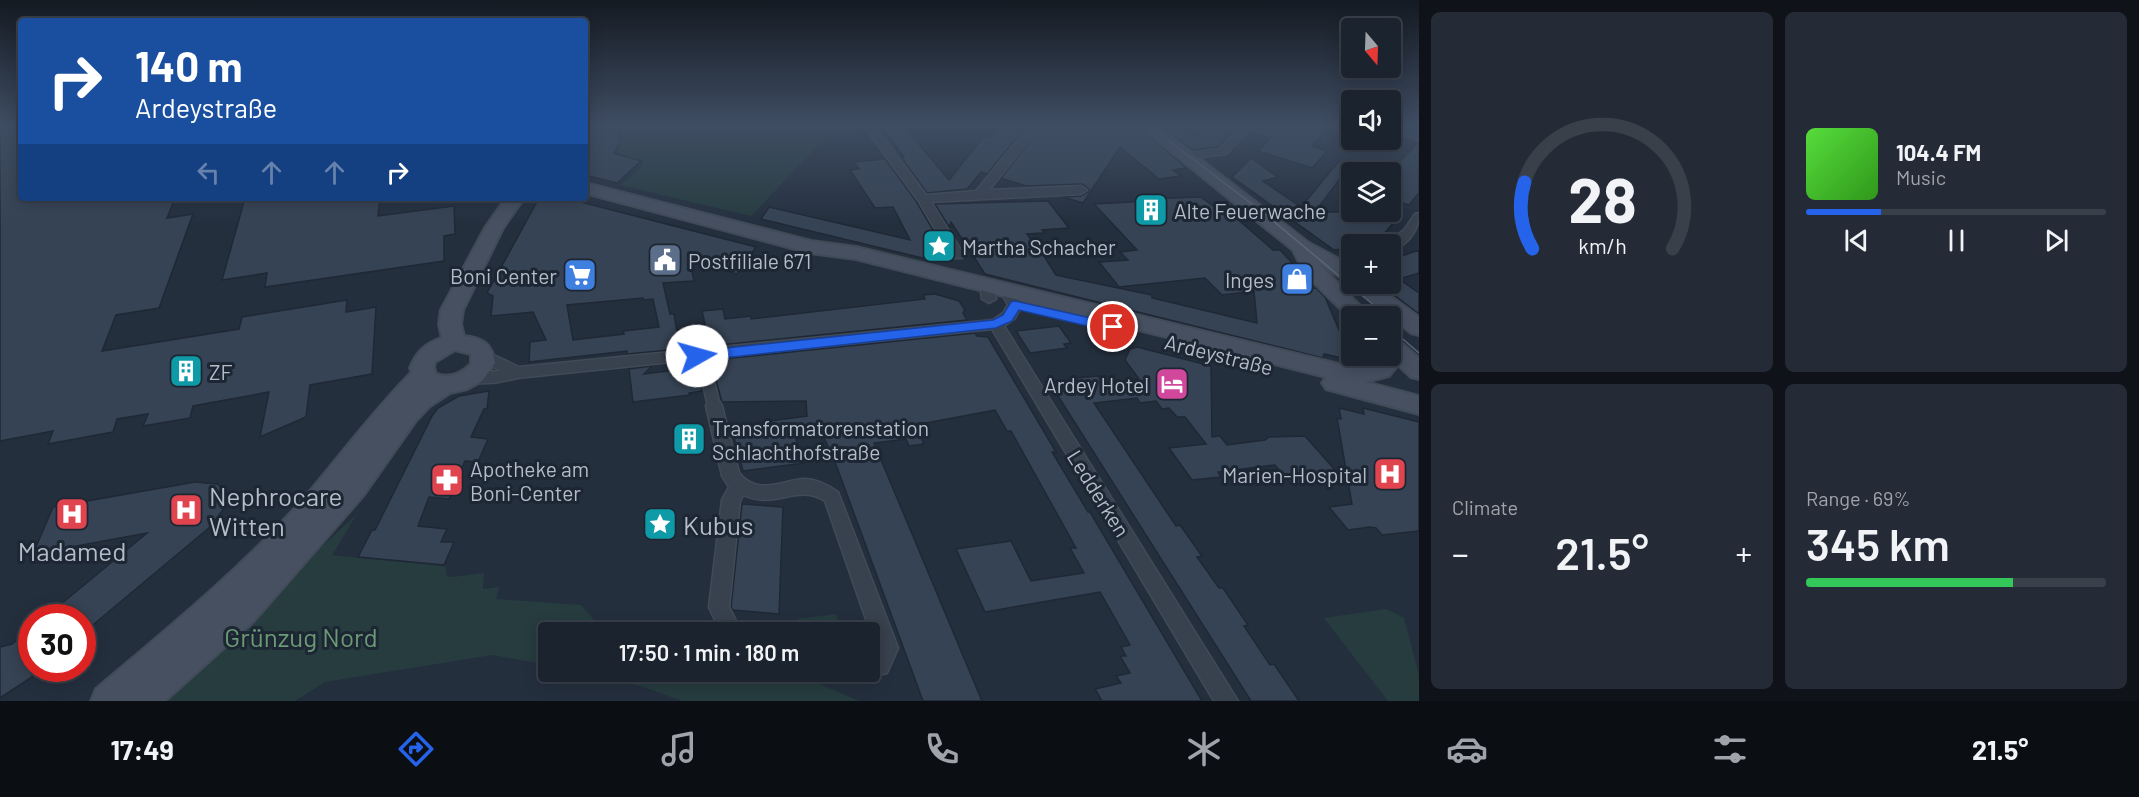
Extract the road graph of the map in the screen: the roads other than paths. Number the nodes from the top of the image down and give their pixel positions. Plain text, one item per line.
1 (892, 158) edge
2 (1010, 158) edge
3 (1188, 158) edge
4 (588, 189) edge
5 (1081, 190) dead end
6 (980, 194) junction
7 (924, 199) junction
8 (512, 201) edge
9 (1419, 217) edge
10 (1401, 238) edge
11 (1302, 248) junction
12 (957, 255) dead end
13 (1341, 261) edge
14 (1374, 294) edge
15 (1000, 295) junction
16 (1350, 306) edge
17 (996, 324) junction
18 (1419, 328) edge
19 (454, 342) junction
20 (1401, 355) edge
21 (485, 356) junction
22 (1385, 366) edge
23 (705, 368) dead end
24 (1419, 371) edge
25 (518, 373) junction
26 (423, 375) junction
27 (1351, 375) junction
28 (472, 377) junction
29 (446, 385) junction
30 (1419, 393) edge
31 (1419, 405) edge
32 (714, 406) joint
33 (739, 486) junction
34 (726, 622) edge
35 (878, 622) edge
36 (880, 629) edge
37 (880, 664) edge
38 (108, 701) edge
39 (140, 701) edge
40 (1227, 701) edge

1 - 7 street
2 - 6 street
3 - 11 main road
4 - 15 main road
5 - 6 street
6 - 7 street
7 - 12 street
8 - 19 main road
9 - 10 street
11 - 13 main road
11 - 16 main road
14 - 18 main road
15 - 17 street
15 - 27 main road
15 - 31 main road, Ardeystraße
17 - 25 street
17 - 40 street, Ledderken
19 - 21 main road
19 - 26 main road
20 - 24 main road
21 - 25 street
21 - 28 main road
22 - 27 main road
23 - 32 street
25 - 28 street
26 - 29 main road
26 - 38 main road
27 - 30 main road
28 - 29 main road
29 - 39 main road
32 - 33 street
33 - 34 street
33 - 35 street
36 - 37 street

